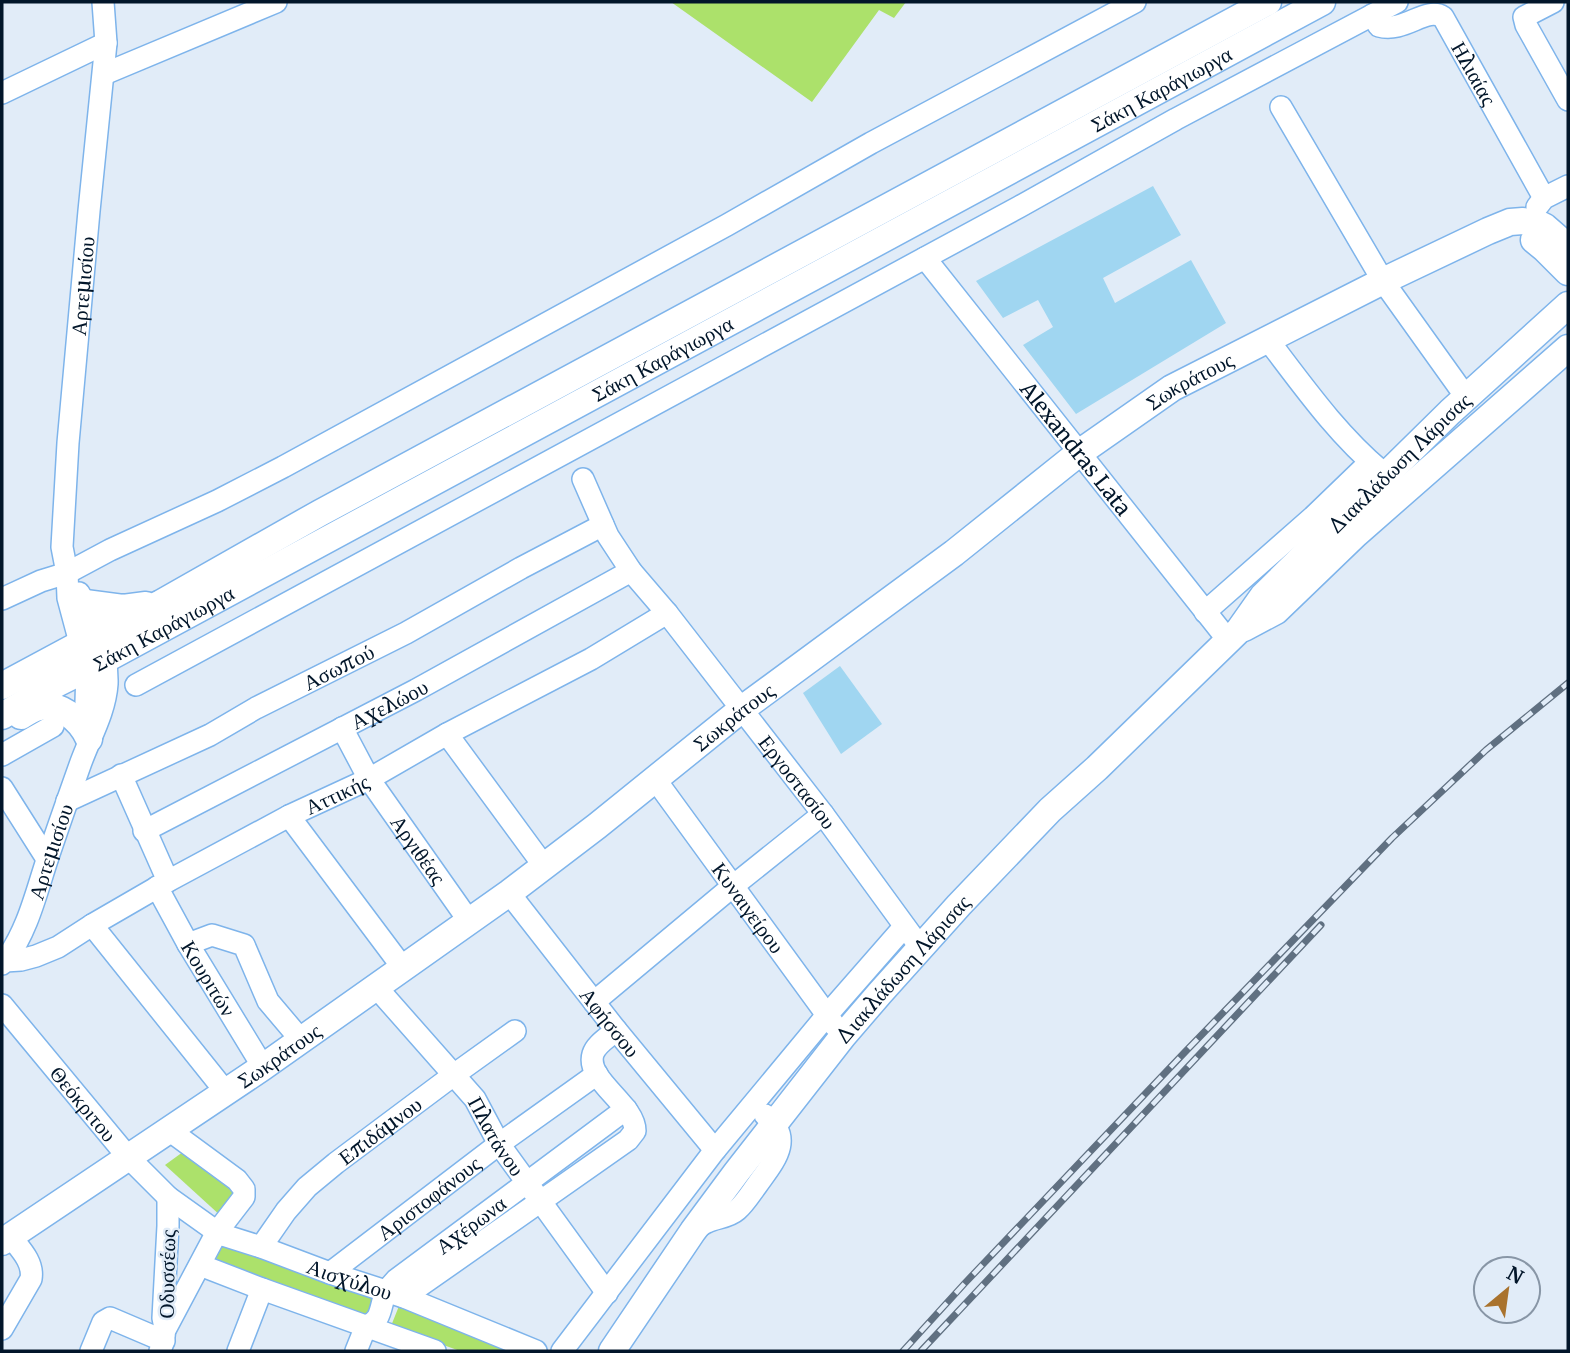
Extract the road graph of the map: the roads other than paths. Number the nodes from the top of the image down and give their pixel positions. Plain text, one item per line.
1 (103, 2) edge
2 (276, 2) edge
3 (1135, 2) edge
4 (1268, 2) edge
5 (1322, 2) edge
6 (1397, 2) edge
7 (1553, 2) edge
8 (1372, 15) junction
9 (106, 43) junction
10 (104, 74) junction
11 (2, 93) edge
12 (1568, 100) edge
13 (1281, 107) dead end
14 (1568, 186) edge
15 (1544, 198) junction
16 (1545, 228) edge
17 (1488, 231) junction
18 (925, 258) junction
19 (1564, 259) edge
20 (1383, 281) junction
21 (1562, 321) edge
22 (1268, 340) junction
23 (1568, 348) edge
24 (1546, 367) junction
25 (1466, 397) junction
26 (1079, 453) junction
27 (1378, 469) junction
28 (583, 479) dead end
29 (603, 525) junction
30 (631, 571) junction
31 (66, 573) junction
32 (2, 599) edge
33 (85, 603) junction
34 (161, 604) junction
35 (1205, 612) junction
36 (667, 613) junction
37 (1233, 635) junction
38 (93, 652) junction
39 (136, 684) dead end
40 (2, 687) edge
41 (742, 709) junction
42 (2, 717) edge
43 (53, 726) dead end
44 (342, 728) junction
45 (447, 734) junction
46 (89, 739) junction
47 (2, 755) edge
48 (121, 775) junction
49 (369, 779) junction
50 (655, 779) junction
51 (2, 788) edge
52 (67, 801) junction
53 (823, 814) junction
54 (289, 816) junction
55 (144, 831) junction
56 (47, 859) junction
57 (544, 866) junction
58 (162, 884) junction
59 (733, 886) junction
60 (509, 893) junction
61 (469, 921) junction
62 (92, 925) junction
63 (912, 937) junction
64 (188, 944) junction
65 (5, 952) edge
66 (403, 968) junction
67 (377, 988) junction
68 (594, 1002) junction
69 (2, 1005) edge
70 (827, 1015) junction
71 (616, 1030) junction
72 (515, 1031) dead end
73 (843, 1036) junction
74 (301, 1040) junction
75 (263, 1067) junction
76 (455, 1074) junction
77 (597, 1074) junction
78 (225, 1091) junction
79 (752, 1105) junction
80 (626, 1110) junction
81 (774, 1122) junction
82 (169, 1130) junction
83 (499, 1144) junction
84 (715, 1150) junction
85 (128, 1157) junction
86 (527, 1182) junction
87 (168, 1197) junction
88 (540, 1201) junction
89 (217, 1232) junction
90 (6, 1239) edge
91 (261, 1247) junction
92 (200, 1265) junction
93 (330, 1273) junction
94 (261, 1289) junction
95 (607, 1293) junction
96 (395, 1295) junction
97 (366, 1326) junction
98 (2, 1328) edge
99 (163, 1340) edge
100 (428, 1350) edge
101 (91, 1351) edge
102 (238, 1351) edge
103 (356, 1351) edge
104 (536, 1351) edge
105 (562, 1351) edge
106 (612, 1351) edge

1 - 9 street, Αρτεμισίου
2 - 10 street
3 - 31 street
4 - 34 main road, Σάκη Καράγιωργα
5 - 38 main road, Σάκη Καράγιωργα
6 - 8 street
7 - 12 street
8 - 15 street, Ηλιαίας
8 - 18 street
9 - 10 street, Αρτεμισίου
9 - 11 street
10 - 31 street, Αρτεμισίου
13 - 20 street
14 - 15 street
15 - 16 street
16 - 17 main road, Σωκράτους
16 - 19 main road
17 - 19 main road
17 - 20 main road, Σωκράτους
18 - 26 street, Alexandras Lata
18 - 39 street
19 - 21 main road
20 - 22 main road, Σωκράτους
20 - 25 street
21 - 24 main road
21 - 25 main road, Διακλάδωση Λάρισας
22 - 26 main road, Σωκράτους
22 - 27 street
23 - 24 main road, Διακλάδωση Λάρισας
24 - 37 main road, Διακλάδωση Λάρισας
25 - 27 main road, Διακλάδωση Λάρισας
26 - 35 street, Alexandras Lata
26 - 41 main road, Σωκράτους
27 - 35 street
27 - 37 main road, Διακλάδωση Λάρισας
28 - 29 street, Εργοστασίου
29 - 30 street, Εργοστασίου
29 - 48 street, Ασωπού
30 - 36 street, Εργοστασίου
30 - 44 street, Αχελώου
31 - 32 street
31 - 33 street
31 - 38 street, Αρτεμισίου
33 - 34 main road
33 - 38 street
34 - 38 main road, Σάκη Καράγιωργα
35 - 37 street, Alexandras Lata
36 - 41 street, Εργοστασίου
36 - 45 street, Αττικής
37 - 63 main road, Διακλάδωση Λάρισας
38 - 40 main road, Σάκη Καράγιωργα
38 - 42 main road, Σάκη Καράγιωργα
38 - 46 street, Αρτεμισίου
41 - 50 main road, Σωκράτους
41 - 53 street, Εργοστασίου
42 - 46 main road
43 - 47 street
44 - 49 street, Αργιθέας
44 - 55 street, Αχελώου
45 - 49 street, Αττικής
45 - 57 street
46 - 52 street, Αρτεμισίου
48 - 52 street, Ασωπού
48 - 55 street, Κουριτών
49 - 54 street, Αττικής
49 - 61 street, Αργιθέας
50 - 57 main road, Σωκράτους
50 - 59 street, Κυναιγείρου
51 - 56 street
52 - 56 street, Αρτεμισίου
53 - 59 street
53 - 63 street, Εργοστασίου
54 - 58 street, Αττικής
54 - 66 street
55 - 58 street, Κουριτών
56 - 65 street, Αρτεμισίου
57 - 60 main road, Σωκράτους
58 - 62 street, Αττικής
58 - 64 street, Κουριτών
59 - 68 street
59 - 70 street, Κυναιγείρου
60 - 61 main road, Σωκράτους
60 - 68 street, Αφήσσου
61 - 66 main road, Σωκράτους
62 - 65 street, Αττικής
62 - 78 street
63 - 70 street
63 - 73 main road, Διακλάδωση Λάρισας
64 - 74 street
64 - 75 street, Κουριτών
66 - 67 main road, Σωκράτους
67 - 74 main road, Σωκράτους
67 - 76 street, Πλατάνου
68 - 71 street, Αφήσσου
69 - 85 street, Θεόκριτου
70 - 73 street, Κυναιγείρου
70 - 79 street
71 - 77 street
71 - 84 street, Αφήσσου
72 - 76 street, Επιδάμνου
73 - 81 main road, Διακλάδωση Λάρισας
74 - 75 main road, Σωκράτους
75 - 78 main road, Σωκράτους
76 - 83 street, Πλατάνου
76 - 91 street, Επιδάμνου
77 - 80 street
77 - 83 street, Αριστοφάνους
78 - 82 main road, Σωκράτους
79 - 81 street
79 - 84 street
80 - 86 street, Αχέρωνα
80 - 88 street, Αχέρωνα
81 - 106 main road, Διακλάδωση Λάρισας
82 - 85 main road, Σωκράτους
82 - 89 street
83 - 86 street, Πλατάνου
83 - 93 street, Αριστοφάνους
84 - 95 street
85 - 87 street, Θεόκριτου
85 - 90 main road, Σωκράτους
86 - 88 street, Πλατάνου
86 - 96 street, Αχέρωνα
87 - 89 street, Αισχύλου
87 - 99 street, Οδυσσέως
88 - 95 street, Πλατάνου
88 - 96 street, Αχέρωνα
89 - 91 street, Αισχύλου
89 - 92 street
90 - 98 street
91 - 93 street, Αισχύλου
92 - 94 street, Αισχύλου
92 - 99 street
93 - 96 street, Αισχύλου
94 - 97 street, Αισχύλου
94 - 102 street
95 - 105 street
96 - 97 street
96 - 104 street, Αισχύλου
97 - 100 street, Αισχύλου
97 - 103 street
99 - 101 street

